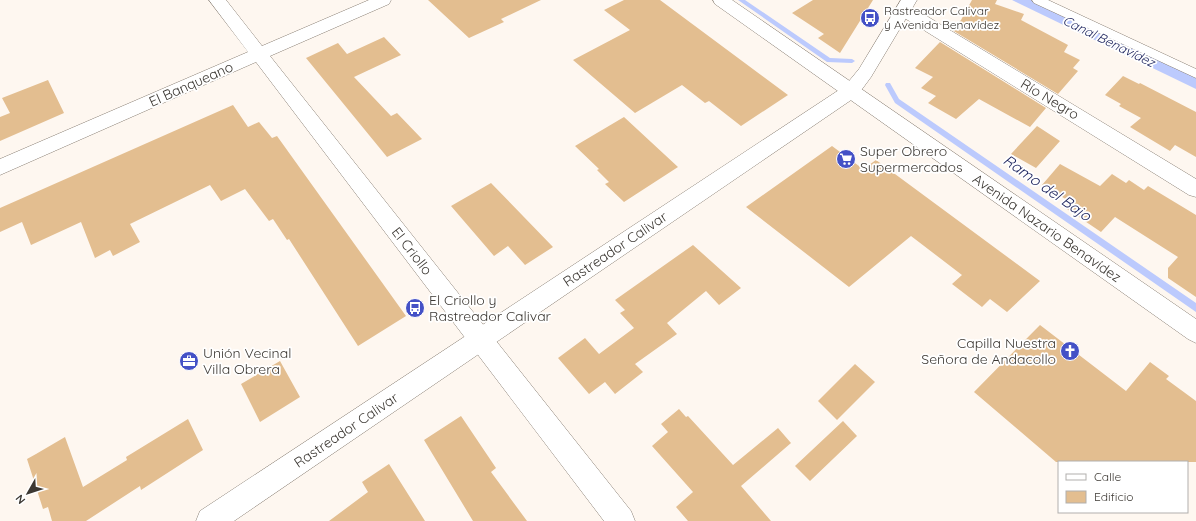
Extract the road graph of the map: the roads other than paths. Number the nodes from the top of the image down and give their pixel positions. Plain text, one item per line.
1 (217, 0) edge
2 (383, 0) edge
3 (721, 0) edge
4 (1038, 0) edge
5 (906, 5) edge
6 (259, 54) junction
7 (1196, 74) edge
8 (851, 91) junction
9 (0, 167) edge
10 (1196, 189) edge
11 (1196, 332) edge
12 (480, 340) junction
13 (210, 521) edge
14 (621, 521) edge

1 - 6 street, El Criollo
2 - 6 street, El Banqueano
3 - 8 street, Avenida Nazario Benavídez
4 - 7 lane
5 - 8 street, Rastreador Calivar
5 - 10 street, Río Negro
6 - 9 street, El Banqueano
6 - 12 street, El Criollo
8 - 11 street, Avenida Nazario Benavídez
8 - 12 street, Rastreador Calivar
12 - 13 street, Rastreador Calivar
12 - 14 street, El Criollo

